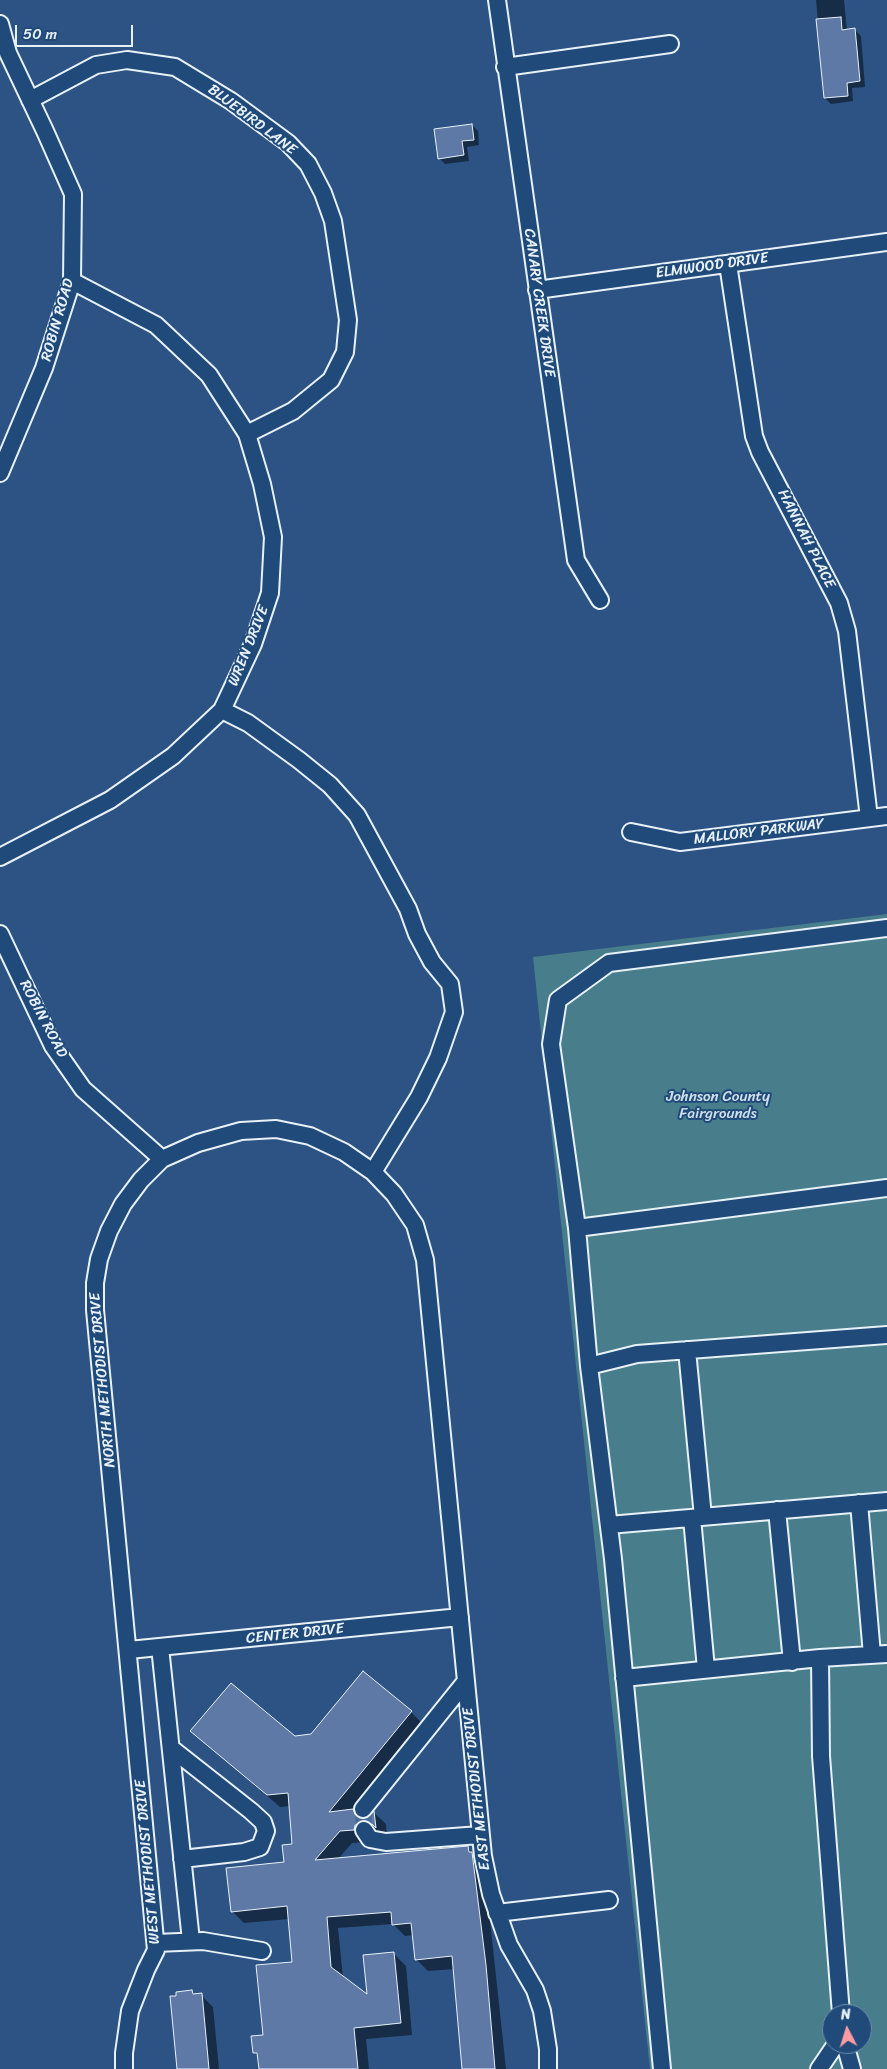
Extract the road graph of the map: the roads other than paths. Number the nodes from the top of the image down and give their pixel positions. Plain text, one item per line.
1 (497, 0) edge
2 (0, 24) edge
3 (670, 44) dead end
4 (505, 67) junction
5 (30, 100) junction
6 (887, 242) edge
7 (728, 264) junction
8 (72, 281) junction
9 (537, 290) junction
10 (247, 434) junction
11 (0, 472) edge
12 (600, 600) dead end
13 (222, 710) junction
14 (887, 816) edge
15 (869, 818) junction
16 (631, 832) dead end
17 (0, 857) edge
18 (887, 928) edge
19 (0, 934) edge
20 (162, 1159) junction
21 (373, 1172) junction
22 (887, 1188) edge
23 (577, 1228) junction
24 (887, 1335) edge
25 (687, 1350) junction
26 (589, 1366) junction
27 (887, 1501) edge
28 (859, 1503) junction
29 (777, 1510) junction
30 (698, 1517) junction
31 (609, 1525) junction
32 (460, 1617) junction
33 (160, 1647) junction
34 (129, 1650) junction
35 (880, 1654) edge
36 (820, 1658) junction
37 (792, 1662) junction
38 (706, 1669) junction
39 (624, 1678) junction
40 (466, 1681) junction
41 (171, 1748) junction
42 (364, 1809) tunnel mouth
43 (364, 1830) dead end
44 (480, 1835) junction
45 (182, 1859) junction
46 (609, 1900) dead end
47 (497, 1913) junction
48 (191, 1941) junction
49 (156, 1943) junction
50 (262, 1951) dead end
51 (840, 2004) edge
52 (829, 2054) edge
53 (848, 2054) edge
54 (124, 2069) edge
55 (548, 2069) edge
56 (662, 2069) edge
57 (819, 2069) edge
58 (852, 2069) edge

1 - 4 street, CANARY CREEK DRIVE
2 - 5 street, ROBIN ROAD
3 - 4 street
4 - 9 street, CANARY CREEK DRIVE
5 - 8 street, ROBIN ROAD
5 - 10 street, BLUEBIRD LANE
6 - 7 street, ELMWOOD DRIVE
7 - 9 street, ELMWOOD DRIVE
7 - 15 street, HANNAH PLACE
8 - 10 street, WREN DRIVE
8 - 11 street, ROBIN ROAD
9 - 12 street, CANARY CREEK DRIVE
10 - 13 street, WREN DRIVE
13 - 17 street, WREN DRIVE
13 - 21 street
14 - 15 street, MALLORY PARKWAY
15 - 16 street, MALLORY PARKWAY
18 - 23 street
19 - 20 street, ROBIN ROAD
20 - 21 street, NORTH METHODIST DRIVE
20 - 34 street, NORTH METHODIST DRIVE
21 - 32 street, NORTH METHODIST DRIVE
22 - 23 street
23 - 26 street
24 - 25 street
25 - 26 street
25 - 30 street
26 - 31 street
27 - 28 street
28 - 29 street
28 - 35 street
29 - 30 street
29 - 37 street
30 - 31 street
30 - 38 street
31 - 39 street
32 - 33 street, CENTER DRIVE
32 - 40 street, EAST METHODIST DRIVE
33 - 34 street, CENTER DRIVE
33 - 41 street
34 - 49 street, WEST METHODIST DRIVE
35 - 36 street
36 - 37 street
36 - 51 street
37 - 38 street
38 - 39 street
39 - 56 street
40 - 42 street
40 - 44 street, EAST METHODIST DRIVE
41 - 45 street
41 - 45 street
43 - 44 street
44 - 47 street, EAST METHODIST DRIVE
45 - 48 street
46 - 47 street
47 - 55 street, EAST METHODIST DRIVE
48 - 49 street
48 - 50 street
49 - 54 street, WEST METHODIST DRIVE
52 - 57 street
53 - 58 street

